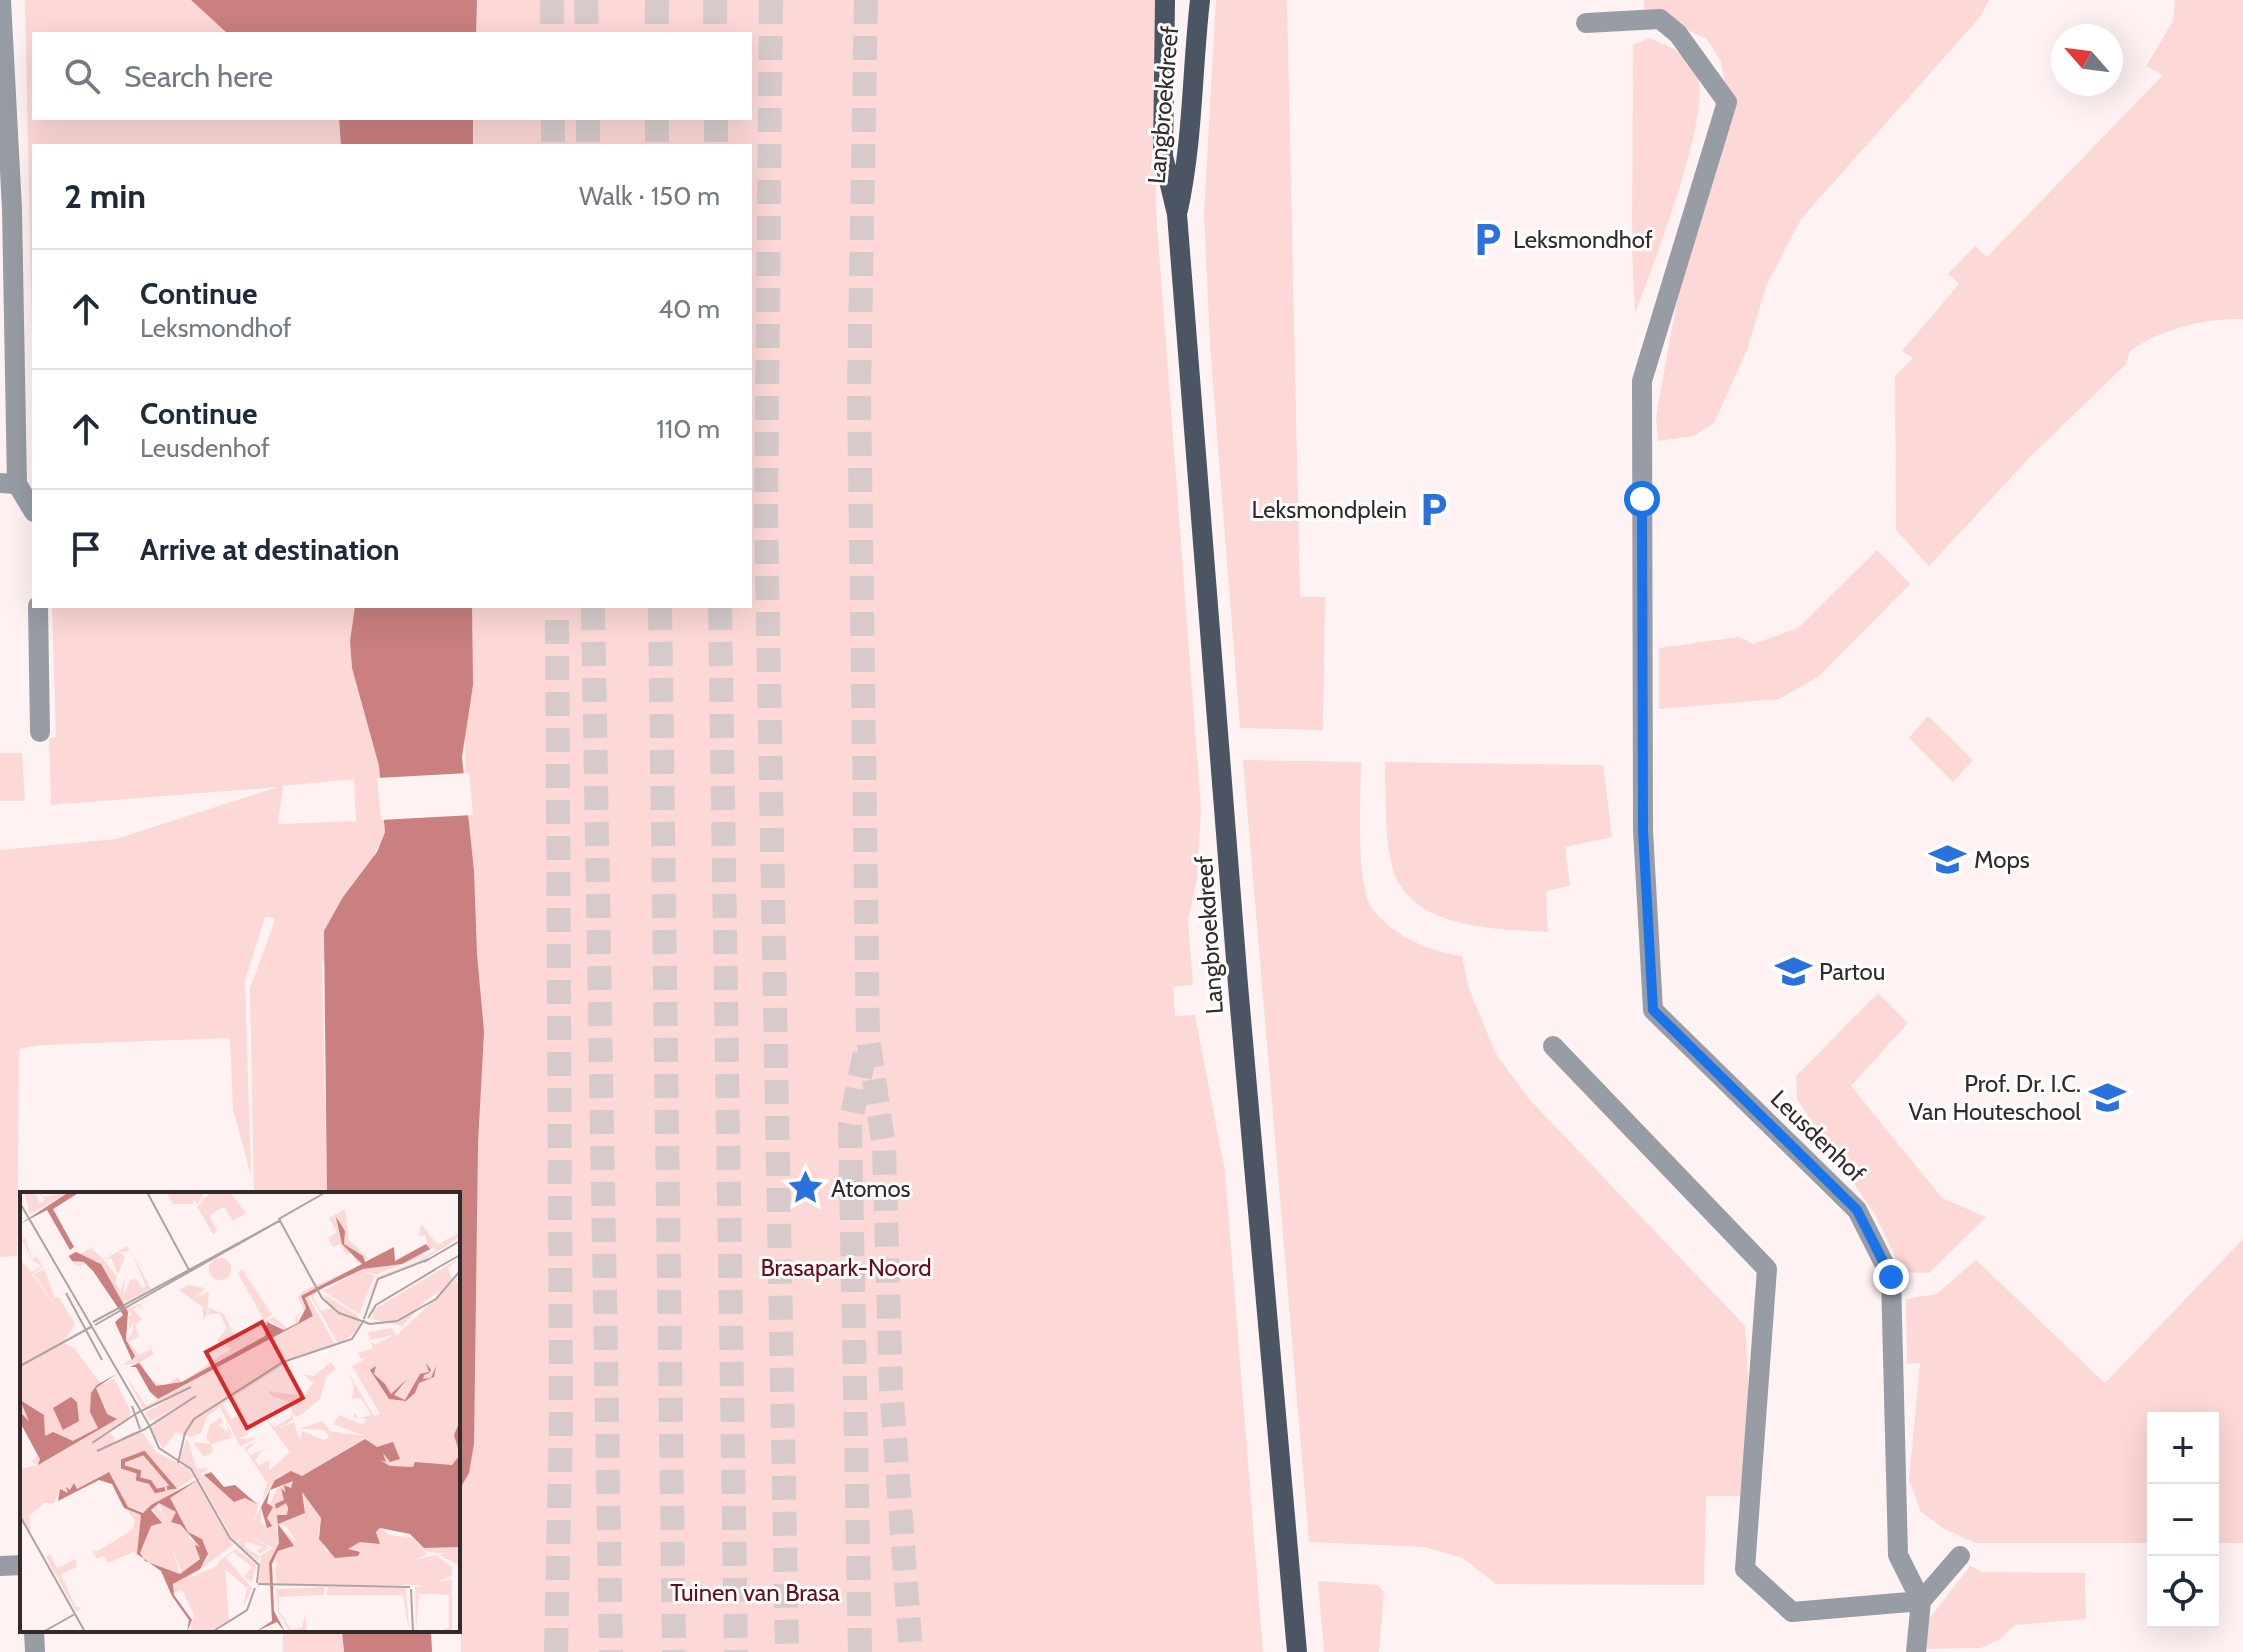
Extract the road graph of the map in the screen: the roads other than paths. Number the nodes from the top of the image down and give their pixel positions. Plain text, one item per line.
1 (1, 0) edge
2 (1165, 0) edge
3 (1200, 0) edge
4 (1586, 23) dead end
5 (1177, 214) junction
6 (9, 483) edge
7 (32, 510) edge
8 (38, 608) edge
9 (40, 732) dead end
10 (1553, 1046) dead end
11 (1960, 1556) dead end
12 (20, 1565) edge
13 (0, 1566) edge
14 (1921, 1601) junction
15 (34, 1632) edge
16 (35, 1652) edge
17 (1297, 1652) edge
18 (1916, 1652) edge

1 - 6 street
2 - 5 main road, Langbroekdreef
3 - 5 main road, Langbroekdreef
4 - 14 street, Leusdenhof
5 - 17 main road, Langbroekdreef
6 - 7 street
8 - 9 street
10 - 14 street
11 - 14 street
12 - 13 street
14 - 18 street
15 - 16 street

